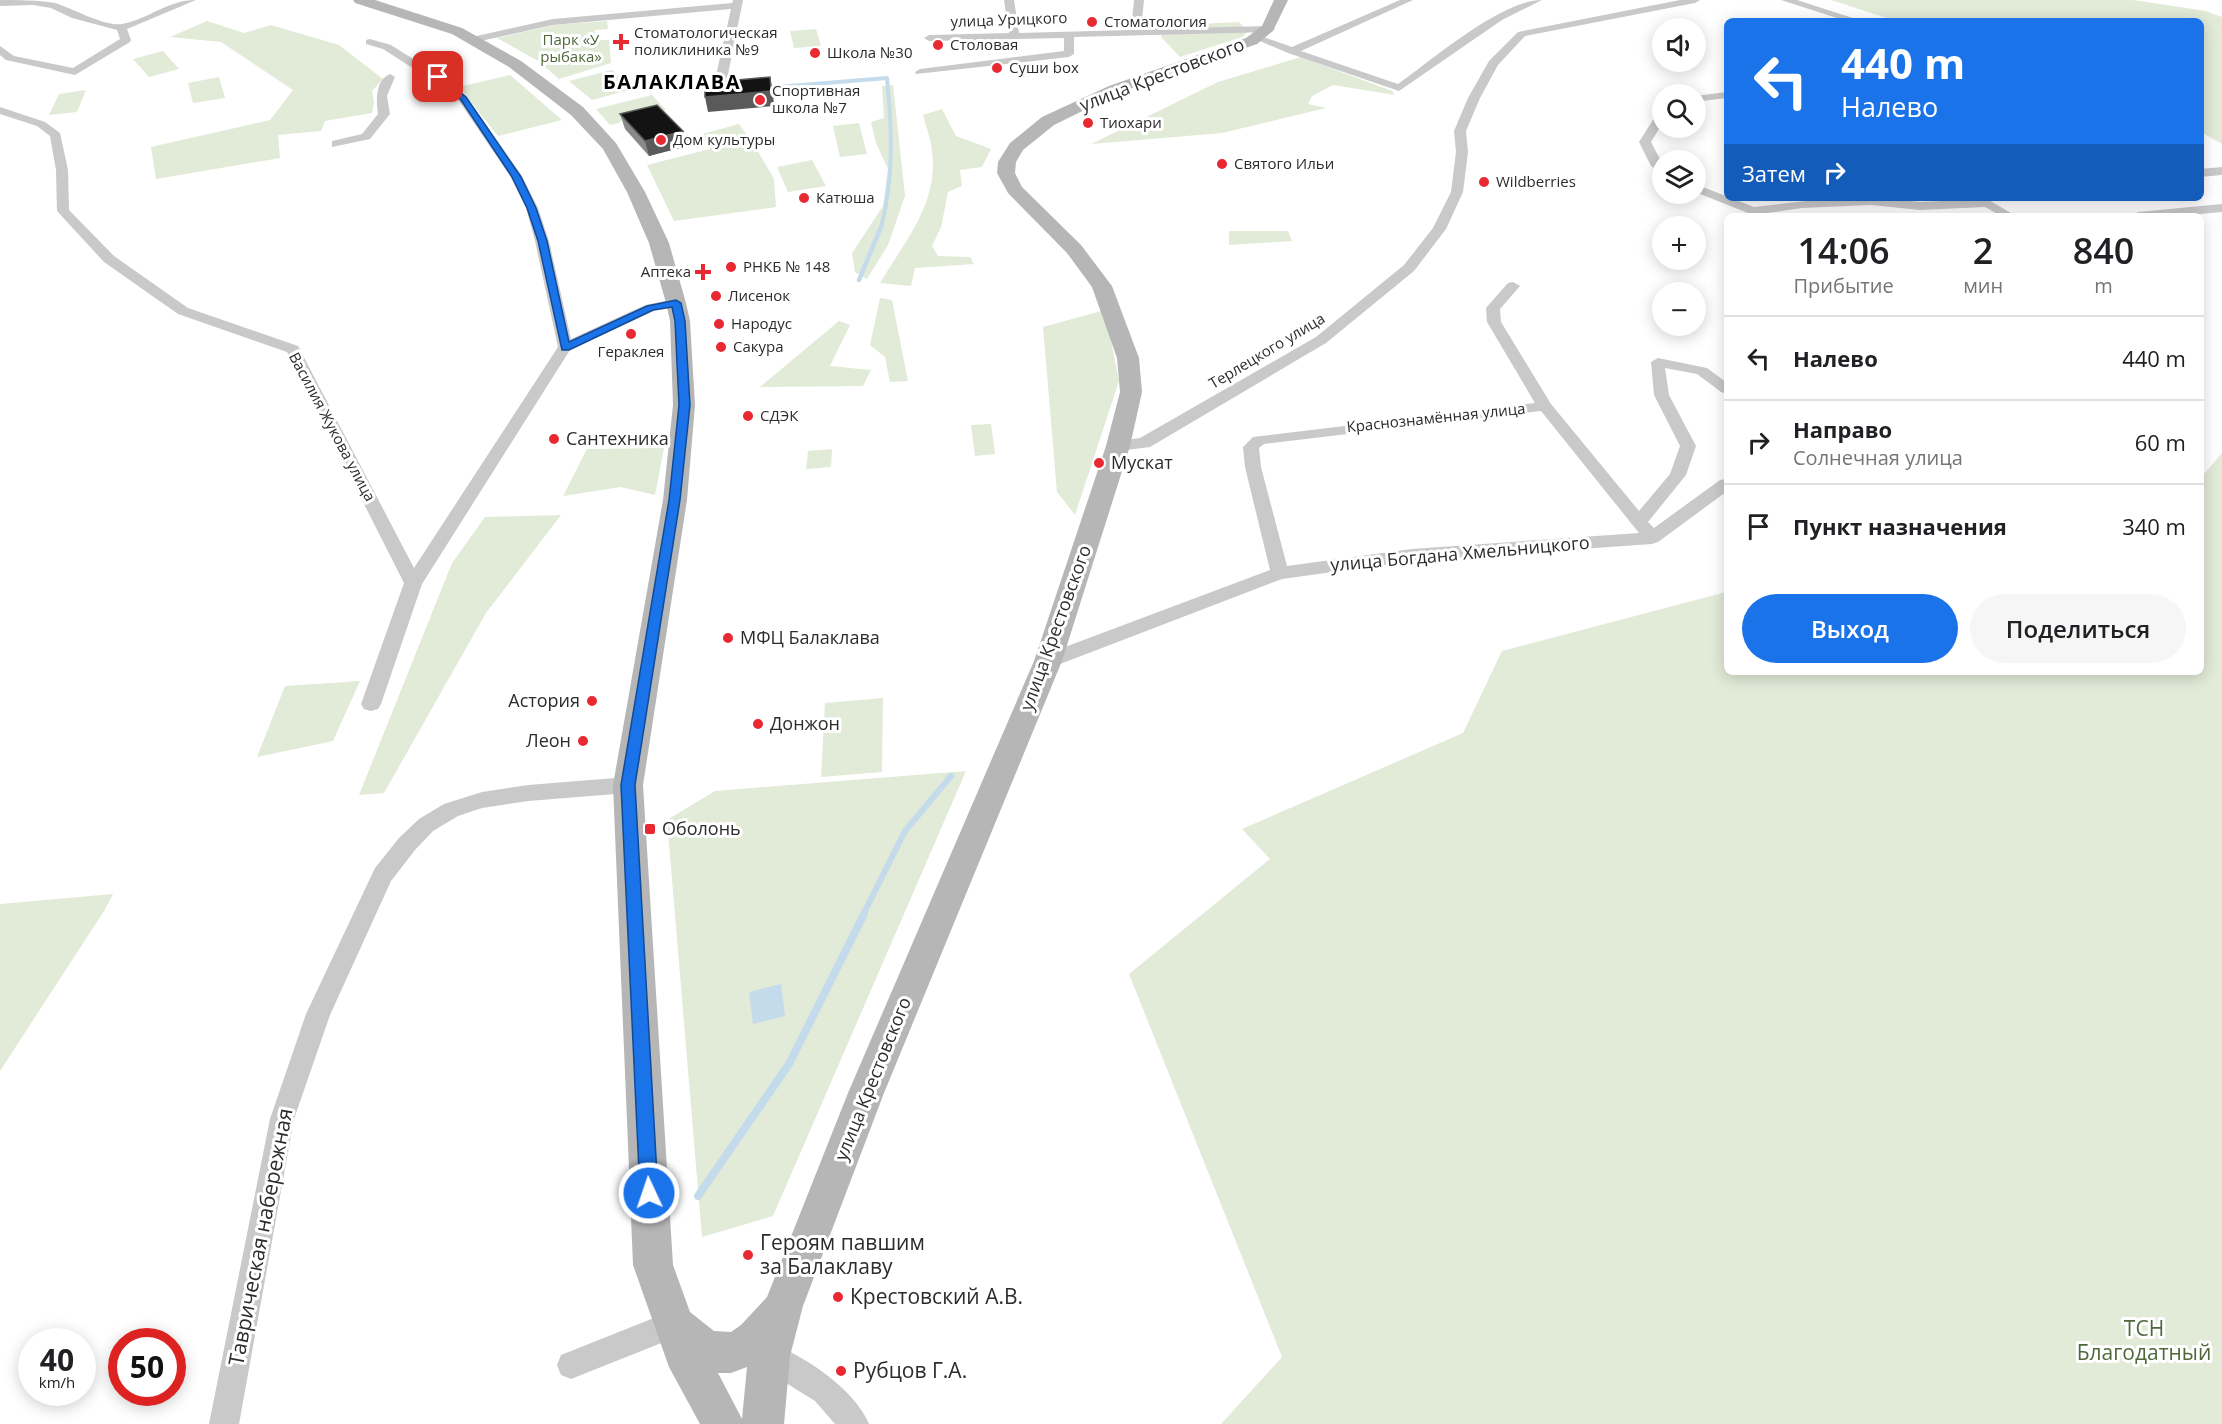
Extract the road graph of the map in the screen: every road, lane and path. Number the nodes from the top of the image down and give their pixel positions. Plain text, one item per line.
1 (191, 0) edge
2 (360, 0) edge
3 (1009, 0) edge
4 (1139, 0) edge
5 (1281, 0) edge
6 (1408, 0) edge
7 (1537, 0) edge
8 (1695, 0) edge
9 (1786, 0) edge
10 (0, 3) edge
11 (737, 3) edge
12 (1845, 17) junction
13 (1840, 18) edge
14 (1848, 18) edge
15 (122, 28) junction
16 (1136, 32) junction
17 (1069, 33) junction
18 (1014, 34) junction
19 (1264, 34) junction
20 (929, 38) dead end
21 (472, 39) junction
22 (370, 42) dead end
23 (0, 49) edge
24 (1292, 51) junction
25 (920, 72) dead end
26 (390, 77) dead end
27 (719, 89) edge
28 (1724, 96) edge
29 (1706, 98) edge
30 (0, 110) edge
31 (1652, 130) edge
32 (336, 144) dead end
33 (1652, 157) edge
34 (2222, 171) edge
35 (2204, 173) edge
36 (1706, 192) edge
37 (1724, 200) edge
38 (1728, 201) edge
39 (1853, 201) edge
40 (1853, 201) edge
41 (1988, 201) edge
42 (2222, 207) edge
43 (2006, 213) edge
44 (2148, 213) edge
45 (1513, 286) dead end
46 (676, 303) junction
47 (565, 347) junction
48 (1724, 388) edge
49 (1545, 406) junction
50 (1118, 446) junction
51 (1724, 485) edge
52 (1639, 522) junction
53 (1652, 538) junction
54 (1280, 573) junction
55 (413, 583) junction
56 (1048, 661) junction
57 (371, 704) dead end
58 (628, 785) junction
59 (783, 1306) junction
60 (674, 1324) junction
61 (769, 1356) junction
62 (571, 1365) dead end
63 (224, 1424) edge
64 (723, 1424) edge
65 (763, 1424) edge
66 (854, 1424) edge

1 - 15 street
2 - 21 main road
3 - 18 street
4 - 16 street
5 - 19 main road
6 - 24 street
7 - 24 street
8 - 50 street, Терлецкого улица
9 - 12 street
10 - 15 street
11 - 21 street
11 - 27 street
12 - 13 street
12 - 14 street
15 - 23 street
16 - 17 street, улица Урицкого
16 - 19 street, улица Урицкого
17 - 18 street, улица Урицкого
17 - 25 street
18 - 20 street, улица Урицкого
19 - 24 street
19 - 50 main road, улица Крестовского
21 - 46 main road
22 - 47 street
26 - 32 street
28 - 29 street
30 - 55 street, Василия Жукова улица
31 - 33 street
34 - 35 street
36 - 37 street
38 - 39 street
40 - 41 street
41 - 43 street
42 - 44 street
45 - 49 street, Краснознамённая улица
46 - 47 street
46 - 58 main road
47 - 55 street
48 - 52 street
49 - 52 street
49 - 54 street, Краснознамённая улица
50 - 56 main road, улица Крестовского
51 - 53 street
52 - 53 street
53 - 54 street, улица Богдана Хмельницкого
54 - 56 street, улица Богдана Хмельницкого
55 - 57 street
56 - 59 main road, улица Крестовского
58 - 60 main road
58 - 63 street, Таврическая набережная
59 - 60 main road
59 - 61 main road, улица Крестовского
60 - 62 street
60 - 64 main road
61 - 65 main road, улица Крестовского
61 - 66 street

